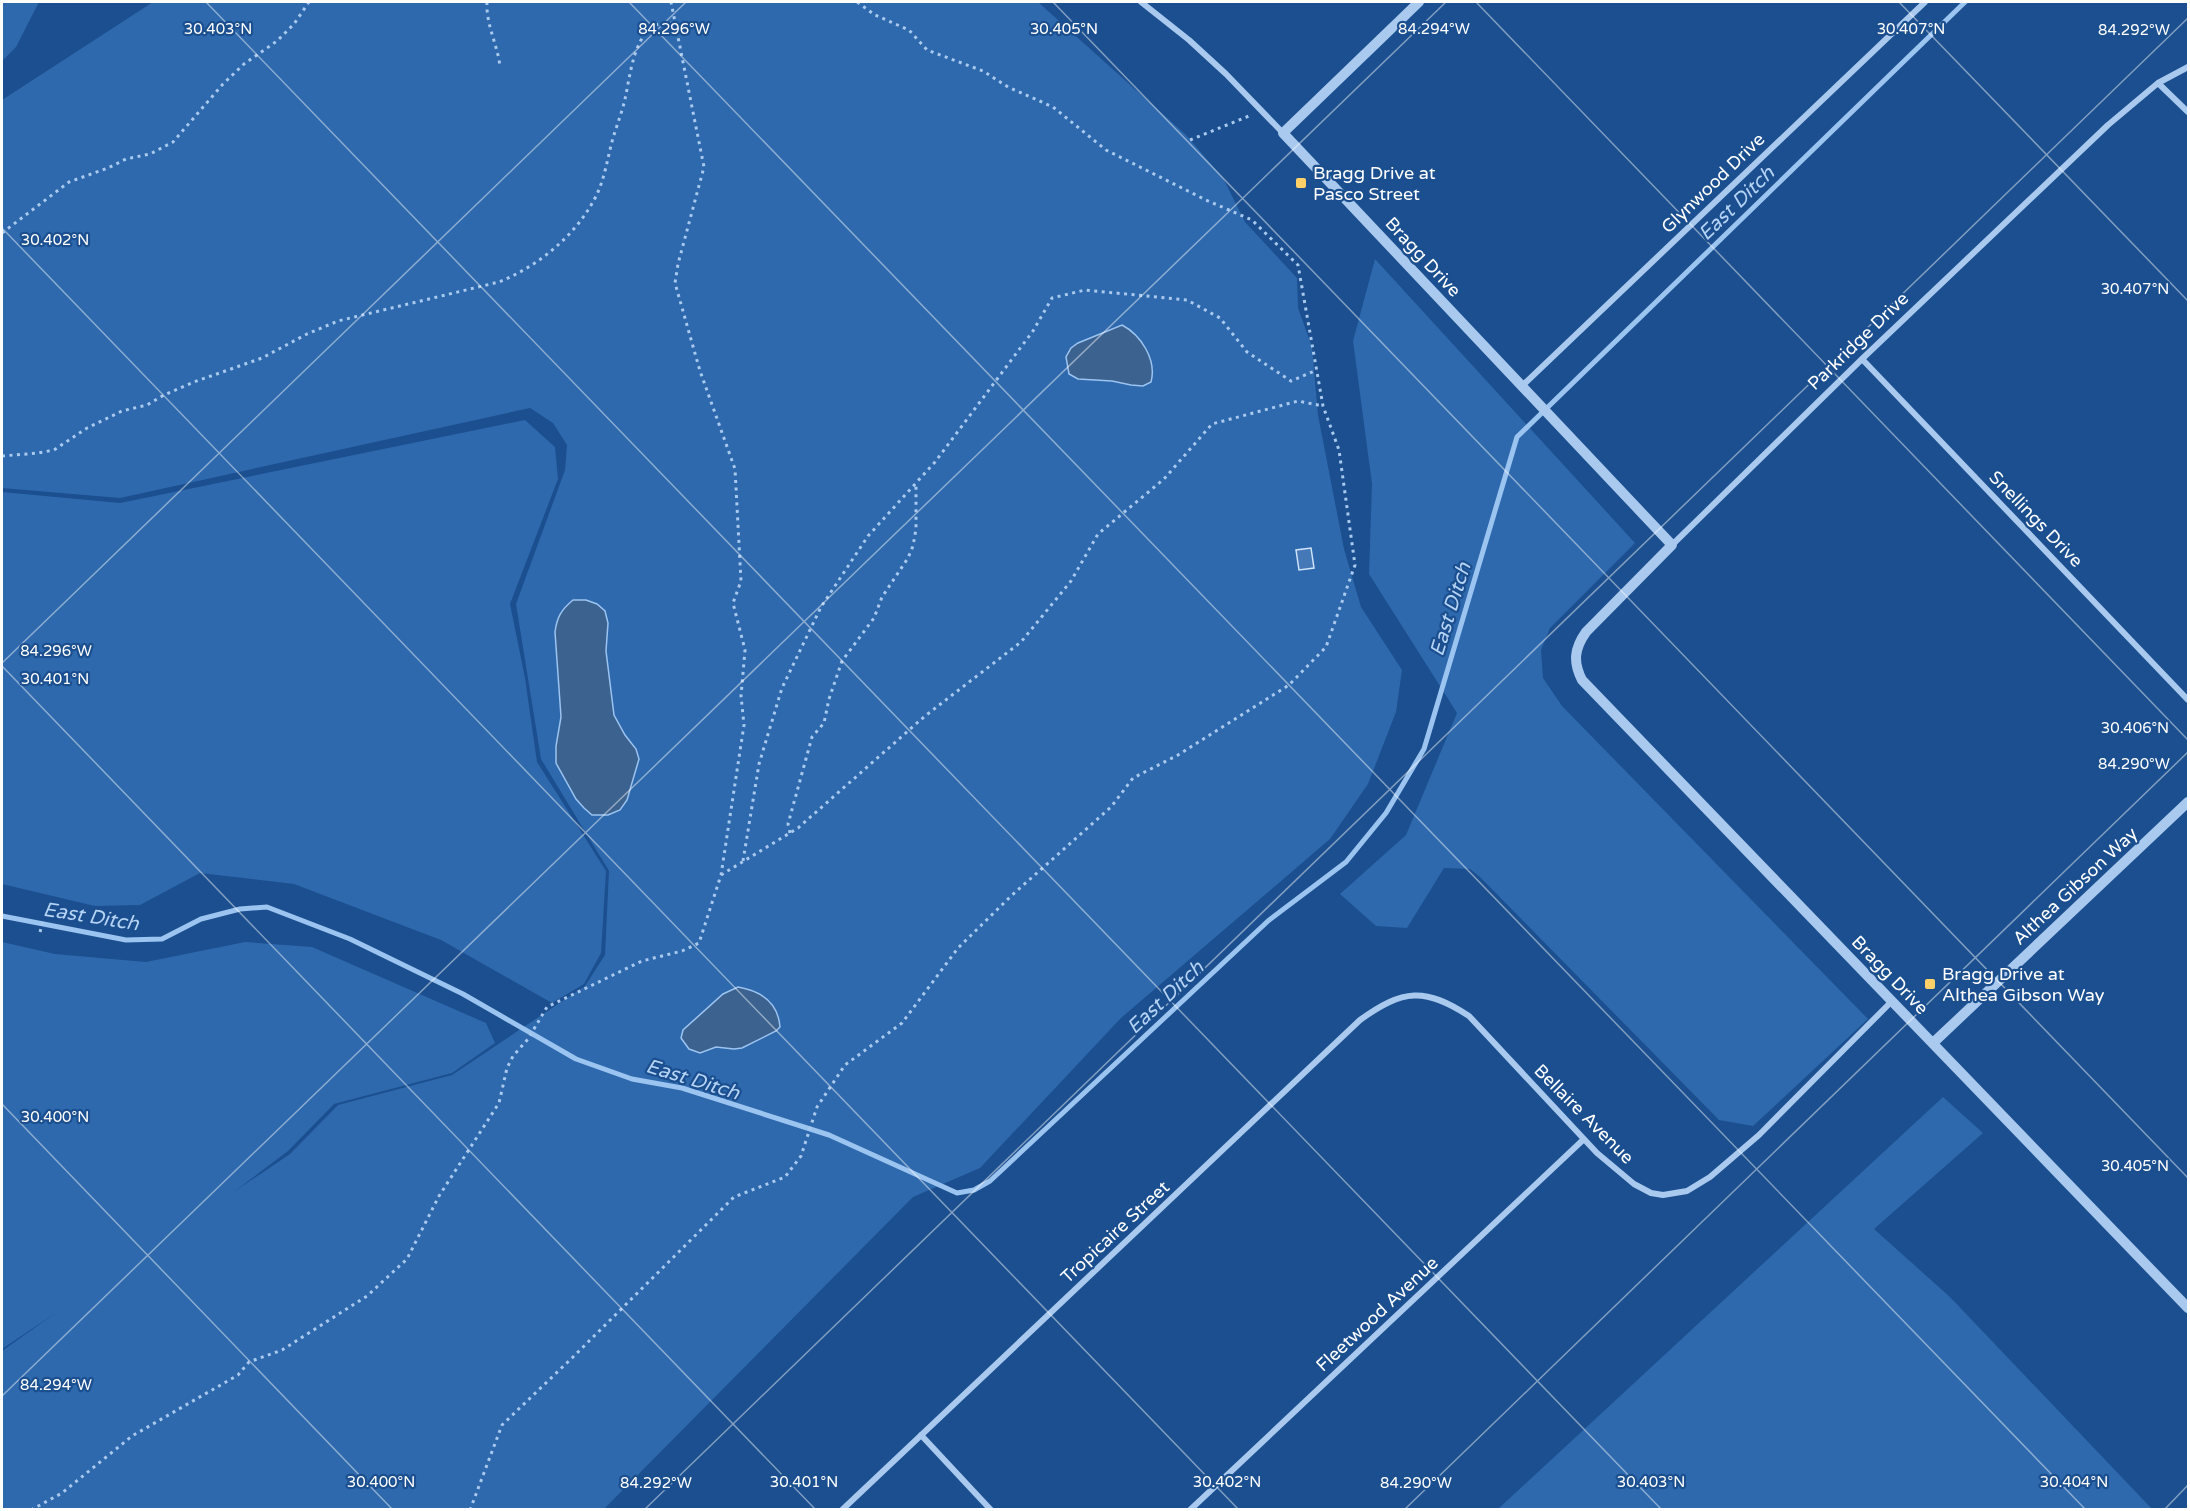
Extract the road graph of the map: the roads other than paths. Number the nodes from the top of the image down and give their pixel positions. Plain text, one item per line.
1 (1141, 2) edge
2 (1419, 2) edge
3 (1921, 3) edge
4 (2188, 67) edge
5 (2158, 83) junction
6 (2188, 112) edge
7 (1283, 133) junction
8 (1862, 359) junction
9 (1522, 386) junction
10 (1672, 545) junction
11 (1576, 661) joint
12 (2188, 700) edge
13 (2188, 802) edge
14 (1419, 995) joint
15 (1892, 1001) junction
16 (1933, 1043) junction
17 (1584, 1139) junction
18 (2188, 1308) edge
19 (921, 1436) junction
20 (842, 1509) edge
21 (991, 1509) edge
22 (1190, 1509) edge

1 - 7 street, Bragg Drive
2 - 7 street
3 - 9 street, Glynwood Drive
4 - 5 street, Parkridge Drive
5 - 6 street
5 - 8 street, Parkridge Drive
7 - 9 street, Bragg Drive
8 - 10 street, Parkridge Drive
8 - 12 street, Snellings Drive
9 - 10 street, Bragg Drive
10 - 11 street, Parkridge Drive
11 - 15 street, Bragg Drive
13 - 16 street, Althea Gibson Way
14 - 17 street, Bellaire Avenue
14 - 19 street, Tropicaire Street
15 - 16 street, Bragg Drive
15 - 17 street, Bellaire Avenue
16 - 18 street, Bragg Drive
17 - 22 street, Fleetwood Avenue
19 - 20 street, Tropicaire Street
19 - 21 street

